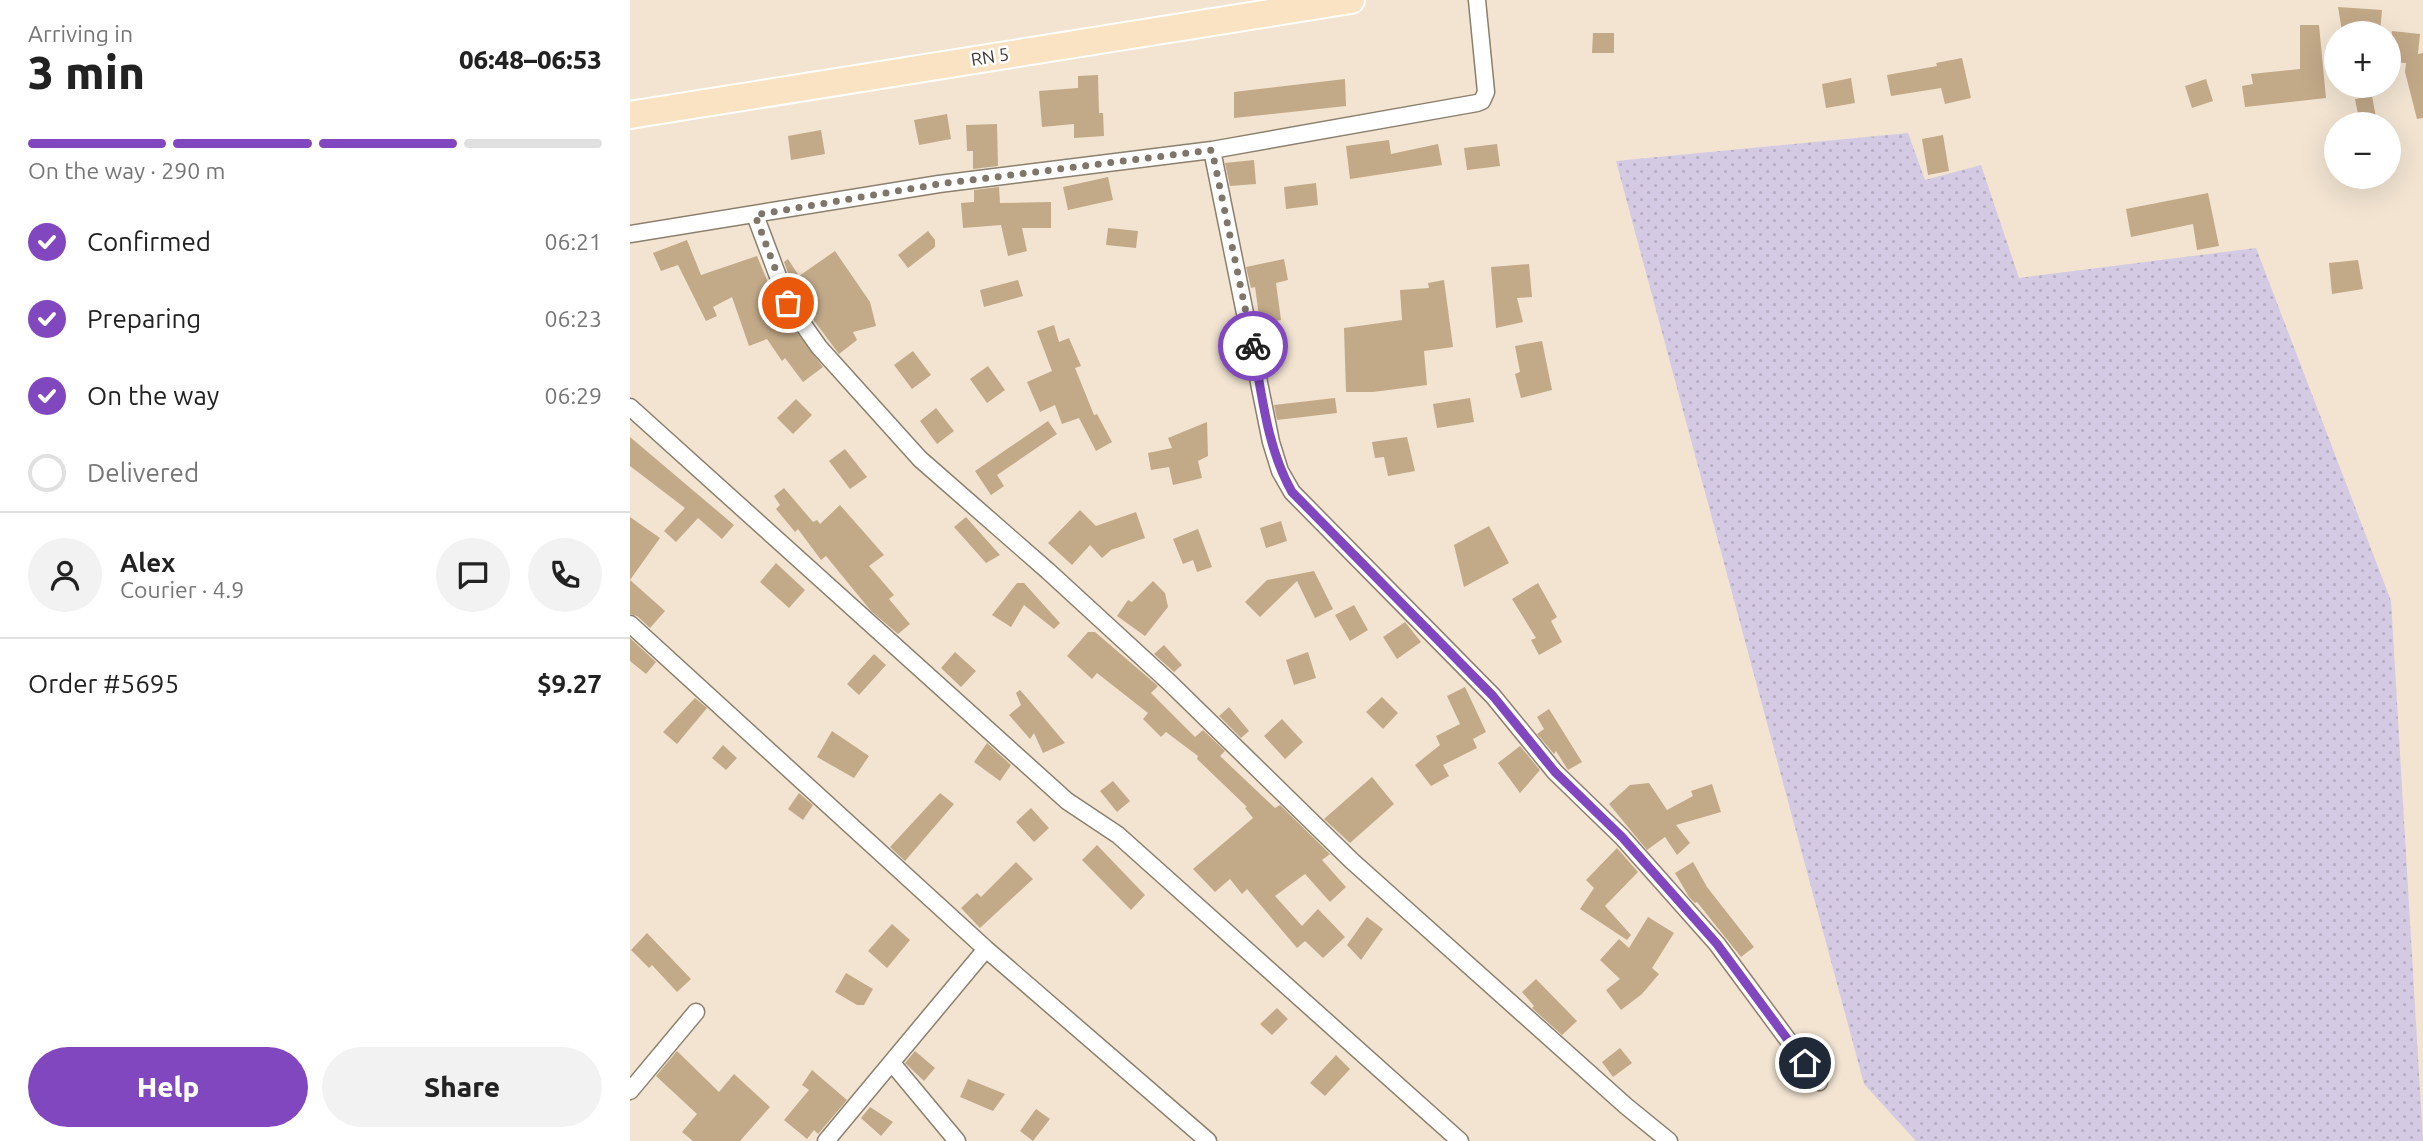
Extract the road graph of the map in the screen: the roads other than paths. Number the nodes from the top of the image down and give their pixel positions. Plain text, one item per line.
1 (1351, 0) edge
2 (1477, 0) edge
3 (630, 115) edge
4 (1212, 150) junction
5 (755, 215) junction
6 (630, 234) edge
7 (630, 407) edge
8 (630, 624) edge
9 (986, 949) junction
10 (696, 1012) dead end
11 (892, 1063) junction
12 (1819, 1082) dead end
13 (630, 1091) edge
14 (826, 1141) edge
15 (957, 1141) edge
16 (1208, 1141) edge
17 (1460, 1141) edge
18 (1669, 1141) edge

1 - 3 main road, RN 5 / RN 5
2 - 4 street
4 - 5 street
4 - 12 street
5 - 6 street
5 - 18 street
7 - 17 street
8 - 9 street
9 - 11 street
9 - 16 street
10 - 13 street
11 - 14 street
11 - 15 street

